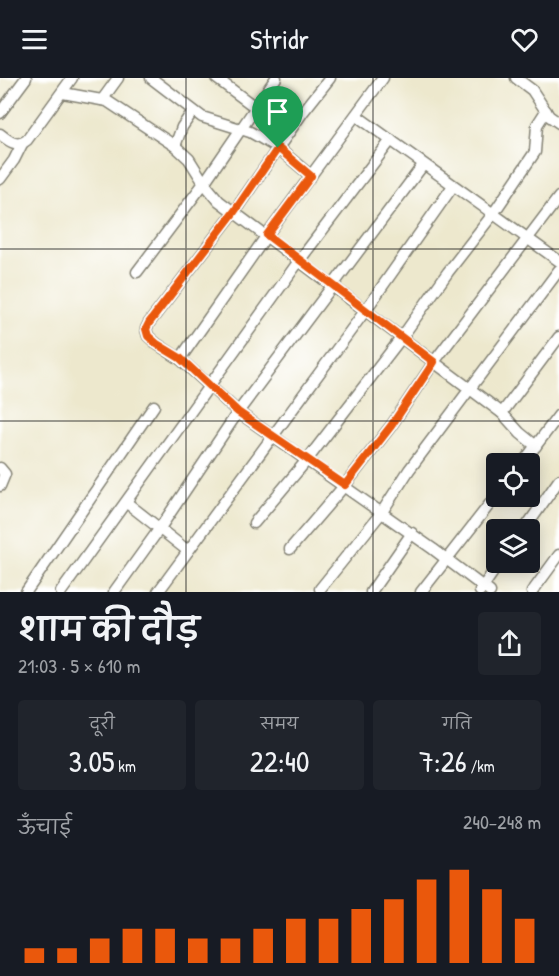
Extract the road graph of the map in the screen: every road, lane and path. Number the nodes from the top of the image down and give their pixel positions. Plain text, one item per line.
1 (26, 78) edge
2 (72, 78) edge
3 (118, 78) edge
4 (151, 78) edge
5 (216, 78) edge
6 (276, 78) edge
7 (330, 78) edge
8 (383, 78) edge
9 (516, 78) edge
10 (63, 93) junction
11 (102, 100) junction
12 (255, 107) junction
13 (193, 111) junction
14 (546, 111) junction
15 (0, 113) edge
16 (357, 116) junction
17 (559, 123) edge
18 (240, 129) junction
19 (0, 134) edge
20 (391, 140) junction
21 (22, 144) junction
22 (175, 146) junction
23 (278, 148) junction
24 (423, 165) junction
25 (311, 176) junction
26 (0, 179) edge
27 (204, 183) junction
28 (453, 186) junction
29 (559, 196) edge
30 (234, 212) junction
31 (493, 214) junction
32 (267, 235) junction
33 (528, 237) junction
34 (299, 261) junction
35 (559, 261) edge
36 (559, 270) edge
37 (137, 272) dead end
38 (332, 286) junction
39 (365, 311) junction
40 (402, 337) junction
41 (559, 337) edge
42 (180, 358) junction
43 (434, 362) junction
44 (211, 386) junction
45 (471, 390) junction
46 (154, 406) dead end
47 (238, 412) junction
48 (502, 413) junction
49 (559, 414) edge
50 (274, 436) junction
51 (536, 446) junction
52 (531, 453) edge
53 (307, 460) junction
54 (0, 468) edge
55 (559, 480) edge
56 (345, 485) junction
57 (0, 486) edge
58 (127, 502) junction
59 (488, 507) edge
60 (382, 512) junction
61 (532, 519) edge
62 (254, 523) dead end
63 (160, 528) junction
64 (412, 533) junction
65 (290, 549) dead end
66 (188, 551) junction
67 (559, 555) edge
68 (448, 560) junction
69 (494, 573) edge
70 (320, 589) dead end
71 (484, 590) edge
72 (26, 592) edge
73 (61, 592) edge
74 (114, 592) edge
75 (158, 592) edge
76 (371, 592) edge
77 (421, 592) edge
78 (532, 592) edge

1 - 15 street
2 - 10 street
3 - 11 street
4 - 13 street
5 - 12 street
6 - 12 street
7 - 23 street
8 - 16 street
9 - 14 street
10 - 11 street
10 - 21 street
11 - 22 street
12 - 18 street
13 - 18 street
13 - 22 street
14 - 17 street
14 - 31 street
16 - 20 street
16 - 25 street
18 - 23 street
18 - 27 street
19 - 21 street
20 - 24 street
20 - 34 street
21 - 26 street
22 - 27 street
23 - 25 street
23 - 30 street
24 - 28 street
24 - 38 street
25 - 32 street
27 - 30 street
27 - 37 street
28 - 31 street
28 - 39 street
29 - 33 street
30 - 32 street
30 - 42 street
31 - 33 street
31 - 40 street
32 - 34 street
32 - 42 street
33 - 35 street
33 - 43 street
34 - 38 street
34 - 44 street
36 - 45 street
38 - 39 street
38 - 47 street
39 - 40 street
39 - 50 street
40 - 43 street
40 - 53 street
41 - 48 street
42 - 44 street
43 - 45 street
43 - 56 street
44 - 47 street
44 - 58 street
45 - 48 street
45 - 60 street
46 - 72 street
47 - 50 street
47 - 63 street
48 - 51 street
49 - 51 street
50 - 53 street
50 - 66 street
51 - 52 street
53 - 56 street
53 - 62 street
54 - 57 street
55 - 61 street
56 - 60 street
56 - 65 street
58 - 63 street
58 - 73 street
59 - 68 street
60 - 64 street
60 - 70 street
63 - 66 street
63 - 74 street
64 - 68 street
64 - 76 street
66 - 75 street
67 - 78 street
68 - 71 street
68 - 77 street
69 - 71 street

